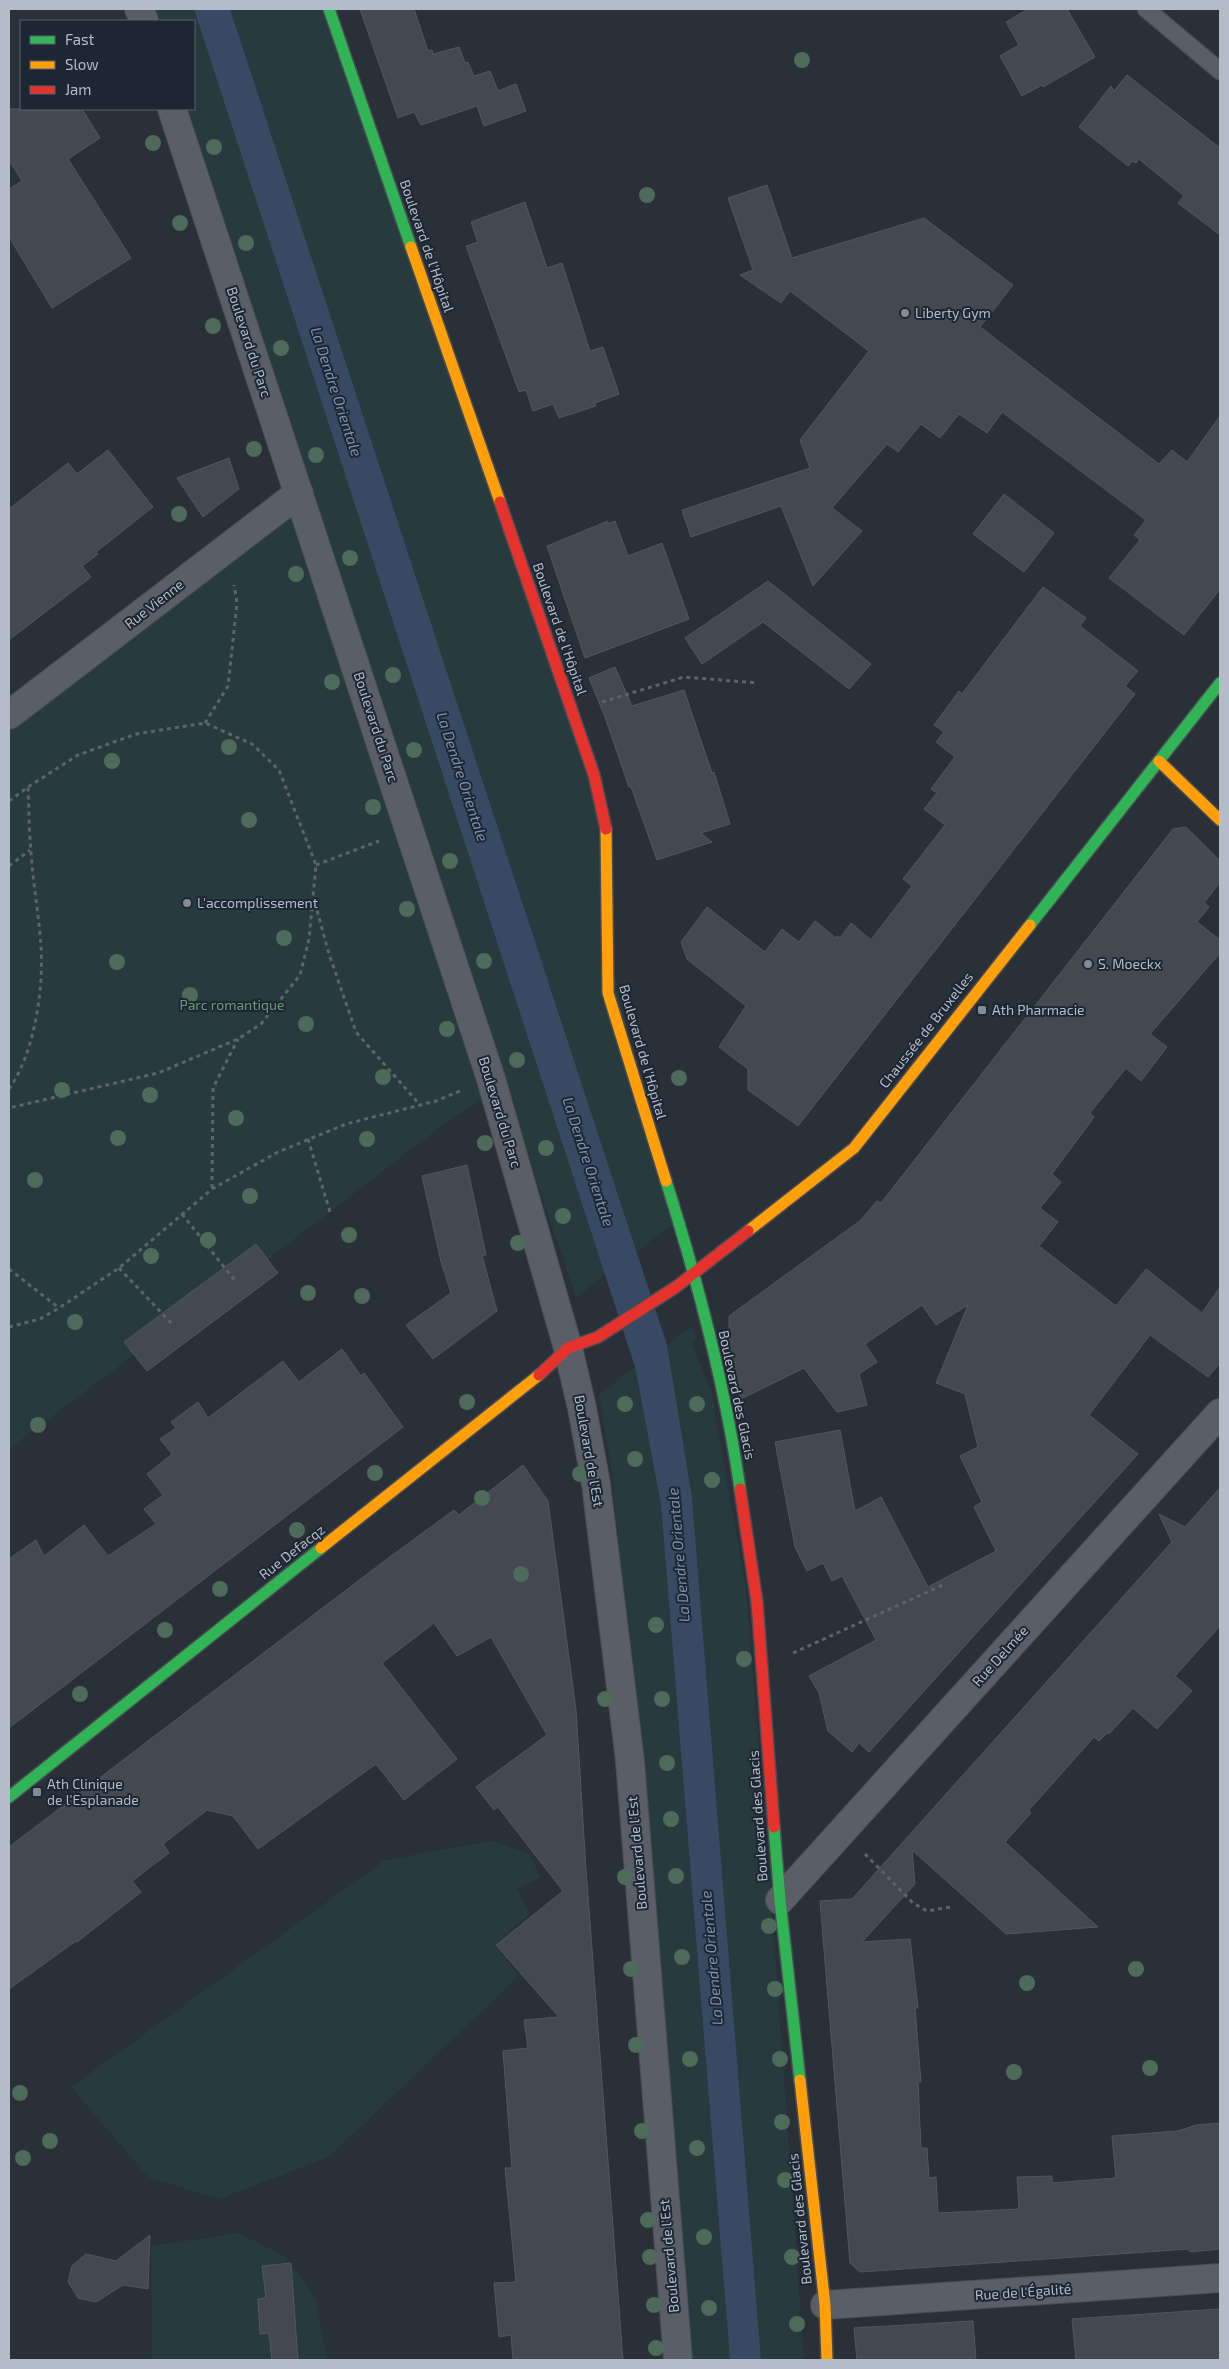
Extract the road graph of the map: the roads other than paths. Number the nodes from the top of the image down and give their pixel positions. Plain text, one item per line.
1 (329, 9) edge
2 (1146, 9) edge
3 (1220, 71) edge
4 (172, 110) edge
5 (299, 493) junction
6 (1220, 683) edge
7 (9, 715) edge
8 (1159, 761) junction
9 (1220, 820) edge
10 (695, 1273) junction
11 (598, 1337) joint
12 (568, 1348) junction
13 (1220, 1413) edge
14 (9, 1797) edge
15 (780, 1900) junction
16 (1220, 2278) edge
17 (825, 2305) junction
18 (678, 2360) edge
19 (827, 2360) edge

1 - 10 street, Boulevard de l'Hôpital
2 - 3 lane
4 - 5 street, Boulevard du Parc
5 - 7 street, Rue Vienne
5 - 12 street, Boulevard du Parc
6 - 8 street, Chaussée de Bruxelles
8 - 9 street
8 - 10 street, Chaussée de Bruxelles
10 - 11 street, Chaussée de Bruxelles
10 - 15 street, Boulevard des Glacis
11 - 12 street, Rue Defacqz
12 - 14 street, Rue Defacqz
12 - 18 street, Boulevard de l'Est
13 - 15 street, Rue Delmée
15 - 17 street, Boulevard des Glacis
16 - 17 street, Rue de l'Égalité
17 - 19 street, Boulevard des Glacis

